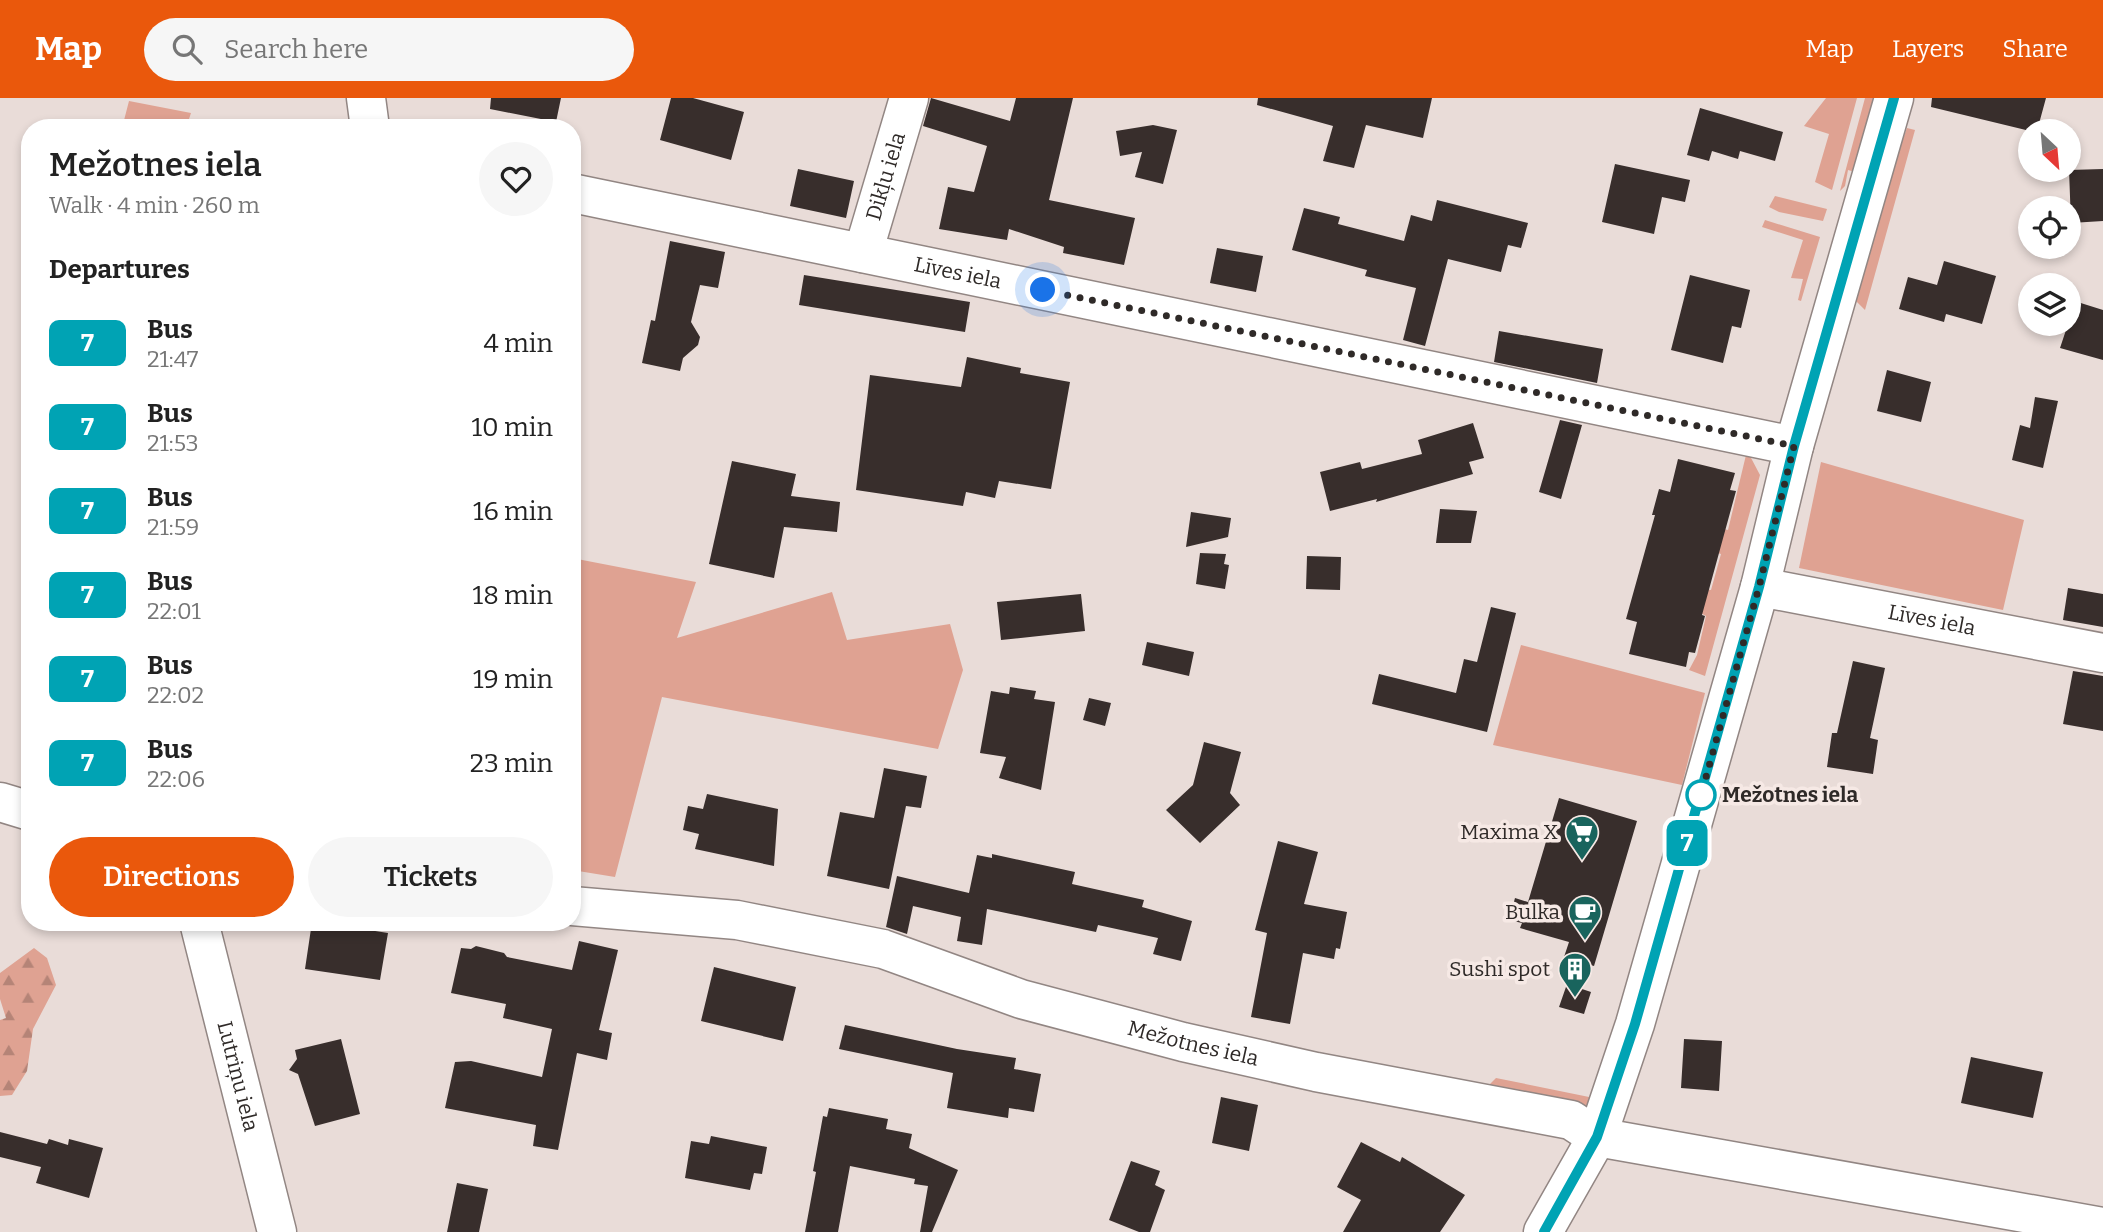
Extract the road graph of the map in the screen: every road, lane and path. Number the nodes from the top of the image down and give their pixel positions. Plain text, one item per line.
1 (366, 98) edge
2 (909, 98) edge
3 (1894, 98) edge
4 (369, 119) edge
5 (581, 195) edge
6 (863, 253) junction
7 (1794, 446) junction
8 (1759, 587) junction
9 (2103, 653) edge
10 (581, 907) edge
11 (201, 931) edge
12 (1597, 1137) junction
13 (2103, 1227) edge
14 (277, 1232) edge
15 (1544, 1232) edge

1 - 4 street
2 - 6 street, Dikļu iela
3 - 7 street
5 - 6 street, Līves iela
6 - 7 street, Līves iela
7 - 8 street
8 - 9 street, Līves iela
8 - 12 street
10 - 12 street, Mežotnes iela
11 - 14 street, Lutriņu iela
12 - 13 street, Mežotnes iela
12 - 15 street

